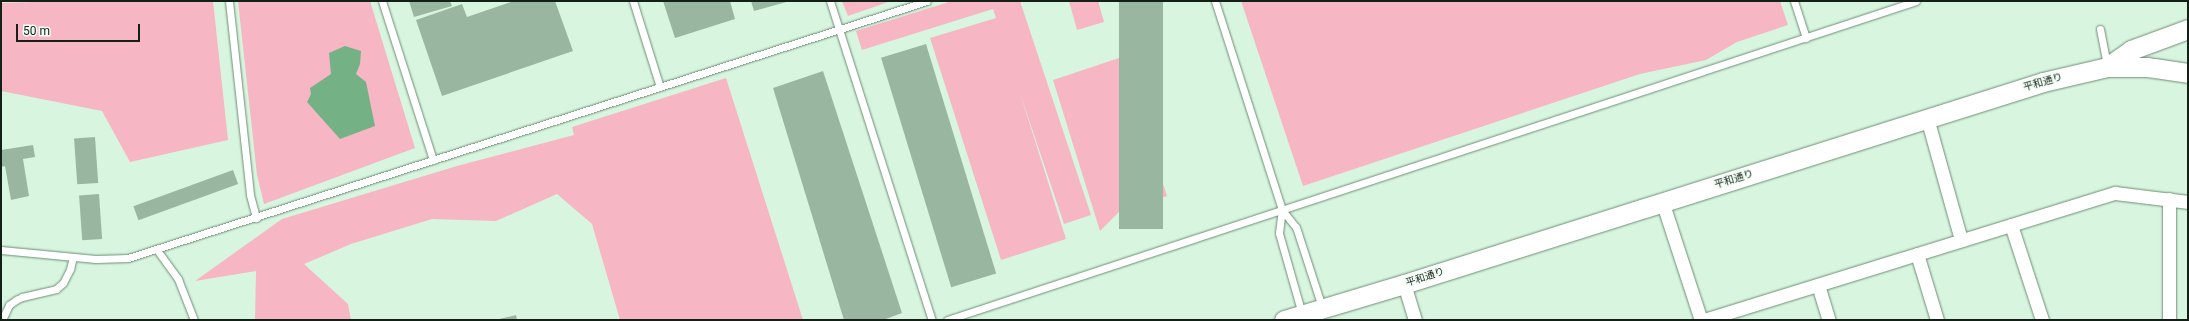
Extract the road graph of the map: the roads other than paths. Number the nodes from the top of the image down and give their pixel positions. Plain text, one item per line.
1 (229, 1) edge
2 (382, 1) edge
3 (633, 1) edge
4 (830, 1) edge
5 (927, 1) edge
6 (1215, 1) edge
7 (1794, 1) edge
8 (1916, 1) edge
9 (838, 29) junction
10 (2100, 29) dead end
11 (2188, 29) edge
12 (1806, 38) junction
13 (2107, 67) junction
14 (2188, 73) edge
15 (660, 87) junction
16 (1927, 118) junction
17 (433, 160) junction
18 (2169, 199) junction
19 (1662, 201) junction
20 (2188, 202) edge
21 (1282, 210) junction
22 (256, 218) junction
23 (2011, 225) junction
24 (1961, 240) junction
25 (1, 250) edge
26 (157, 250) junction
27 (1917, 254) junction
28 (74, 257) junction
29 (1404, 284) junction
30 (1818, 285) junction
31 (1322, 308) junction
32 (1302, 314) junction
33 (2, 320) edge
34 (194, 320) edge
35 (932, 320) edge
36 (947, 320) edge
37 (1284, 320) edge
38 (1416, 320) edge
39 (1700, 320) edge
40 (1704, 320) edge
41 (1829, 320) edge
42 (1938, 320) edge
43 (2042, 320) edge
44 (2169, 320) edge

1 - 22 lane
2 - 17 lane
3 - 15 lane
4 - 9 lane
5 - 9 lane
6 - 21 lane
7 - 12 lane
8 - 12 lane
9 - 15 lane
9 - 35 lane
10 - 13 lane
11 - 13 street
12 - 21 lane
13 - 14 street, 平和通り
13 - 16 street, 平和通り
15 - 17 lane
16 - 19 street, 平和通り
16 - 24 street
17 - 22 lane
18 - 20 street
18 - 23 street
18 - 44 street
19 - 29 street, 平和通り
19 - 39 street
21 - 31 lane
21 - 32 lane
21 - 36 lane
22 - 26 lane
23 - 24 street
23 - 43 street
24 - 27 street
25 - 28 lane
26 - 28 lane
26 - 34 lane
27 - 30 street
27 - 42 street
28 - 33 lane
29 - 31 street, 平和通り
29 - 38 street
30 - 40 street
30 - 41 street
31 - 32 street, 平和通り
32 - 37 street, 平和通り

